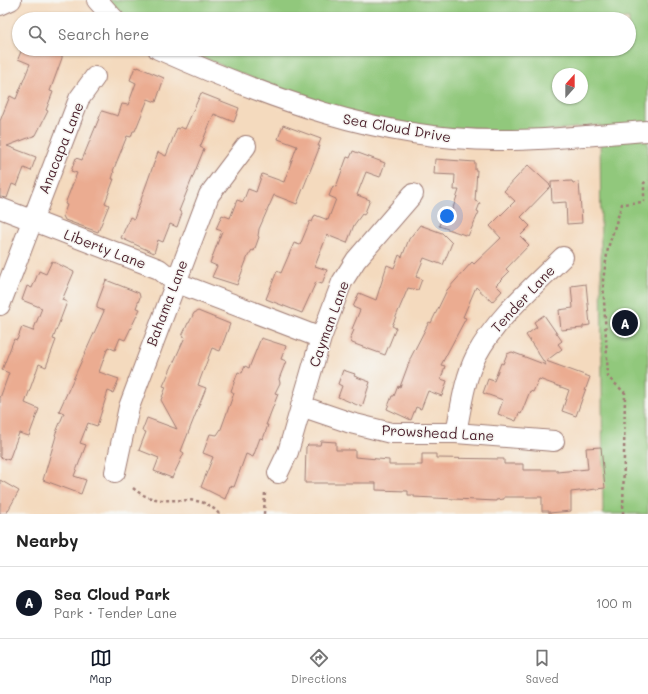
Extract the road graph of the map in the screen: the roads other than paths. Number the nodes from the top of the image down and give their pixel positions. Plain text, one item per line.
1 (11, 0) edge
2 (97, 0) edge
3 (0, 5) edge
4 (108, 12) edge
5 (176, 56) edge
6 (95, 77) dead end
7 (648, 130) edge
8 (246, 146) dead end
9 (413, 194) dead end
10 (0, 208) edge
11 (0, 223) edge
12 (29, 227) junction
13 (563, 257) dead end
14 (175, 282) junction
15 (0, 305) edge
16 (321, 338) junction
17 (301, 406) junction
18 (456, 433) junction
19 (554, 442) dead end
20 (115, 472) dead end
21 (278, 473) dead end

1 - 3 street
2 - 4 street
5 - 7 street, Sea Cloud Drive
6 - 12 street, Anacapa Lane
8 - 14 street, Bahama Lane
9 - 16 street, Cayman Lane
10 - 12 street
11 - 12 street
12 - 14 street, Liberty Lane
12 - 15 street, Anacapa Lane
13 - 18 street, Tender Lane
14 - 16 street, Liberty Lane
14 - 20 street, Bahama Lane
16 - 17 street, Cayman Lane
17 - 18 street, Prowshead Lane
17 - 21 street, Cayman Lane
18 - 19 street, Prowshead Lane

